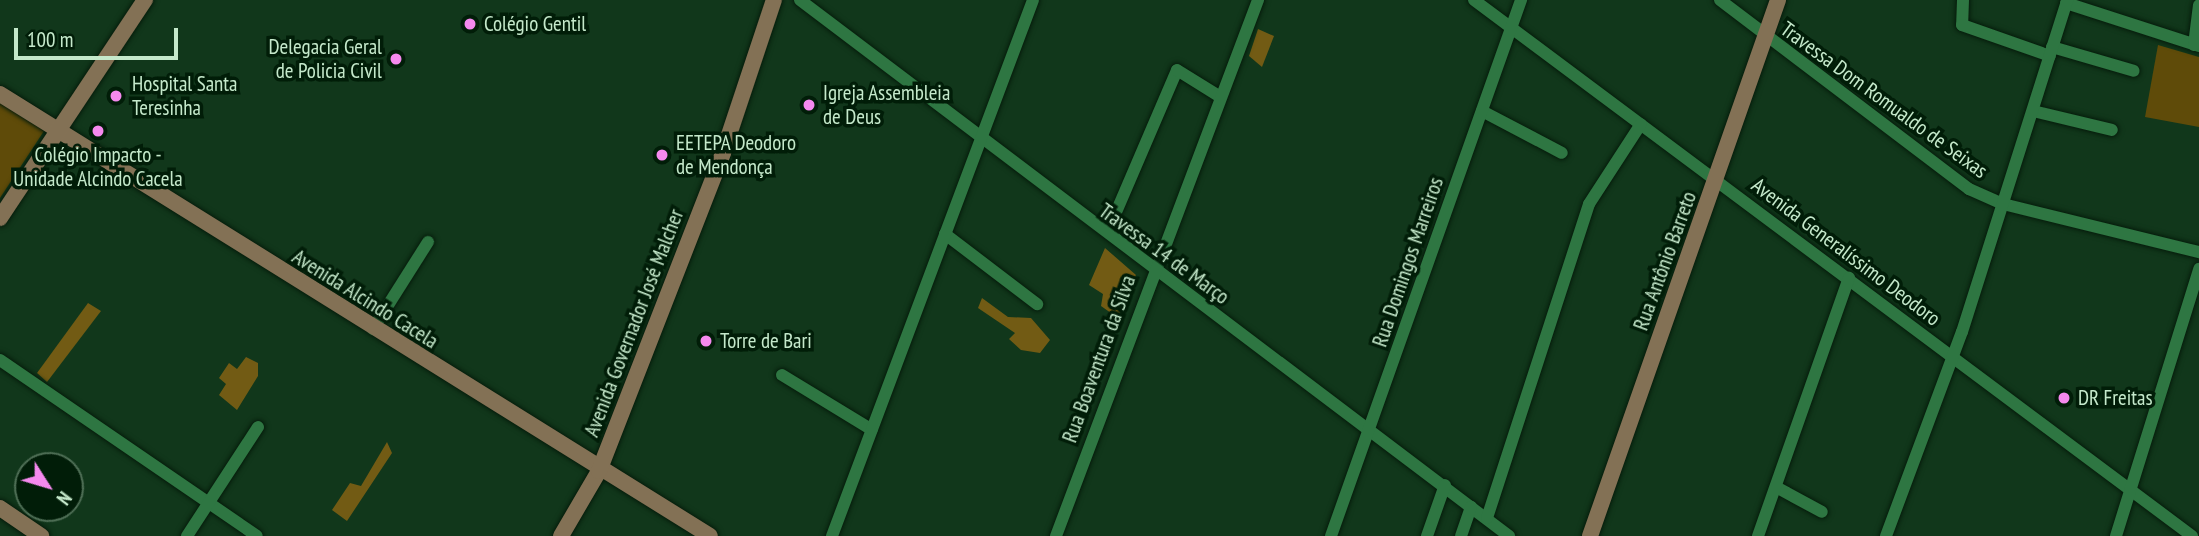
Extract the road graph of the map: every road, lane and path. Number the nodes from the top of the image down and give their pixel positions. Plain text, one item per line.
1 (145, 0) edge
2 (774, 0) edge
3 (800, 0) edge
4 (1033, 0) edge
5 (1258, 0) edge
6 (1474, 0) edge
7 (1521, 0) edge
8 (1720, 0) edge
9 (1778, 0) edge
10 (1963, 0) edge
11 (2066, 2) edge
12 (2199, 5) edge
13 (1511, 28) junction
14 (1765, 37) junction
15 (2196, 45) edge
16 (2051, 52) junction
17 (2134, 71) dead end
18 (0, 94) edge
19 (1219, 96) junction
20 (1482, 111) junction
21 (2033, 111) junction
22 (1642, 124) junction
23 (57, 130) junction
24 (2112, 130) dead end
25 (979, 140) junction
26 (1562, 153) dead end
27 (1717, 178) junction
28 (2003, 204) junction
29 (1117, 210) dead end
30 (0, 218) edge
31 (945, 233) junction
32 (428, 242) dead end
33 (2199, 251) edge
34 (2199, 269) edge
35 (1151, 270) junction
36 (1849, 278) junction
37 (1037, 304) dead end
38 (373, 329) junction
39 (1952, 358) junction
40 (0, 360) edge
41 (782, 375) dead end
42 (258, 427) dead end
43 (1371, 427) junction
44 (872, 430) junction
45 (599, 471) junction
46 (1445, 485) junction
47 (1776, 487) junction
48 (2133, 495) junction
49 (207, 503) junction
50 (1471, 507) junction
51 (0, 508) edge
52 (1822, 512) dead end
53 (1487, 519) junction
54 (41, 536) edge
55 (187, 536) edge
56 (257, 536) edge
57 (561, 536) edge
58 (710, 536) edge
59 (832, 536) edge
60 (1056, 536) edge
61 (1331, 536) edge
62 (1427, 536) edge
63 (1461, 536) edge
64 (1509, 536) edge
65 (1590, 536) edge
66 (1758, 536) edge
67 (1886, 536) edge
68 (2116, 536) edge
69 (2192, 536) edge

1 - 23 main road
2 - 45 main road, Avenida Governador José Malcher
3 - 25 street, Travessa 14 de Março
4 - 25 street
5 - 19 street, Rua Boaventura da Silva
6 - 13 street, Avenida Generalíssimo Deodoro
7 - 13 street, Rua Domingos Marreiros
8 - 14 street, Travessa Dom Romualdo de Seixas
9 - 14 main road, Rua Antônio Barreto
10 - 16 street
11 - 15 street
11 - 16 street
12 - 15 street
13 - 20 street, Rua Domingos Marreiros
13 - 22 street, Avenida Generalíssimo Deodoro
14 - 27 main road, Rua Antônio Barreto
14 - 28 street, Travessa Dom Romualdo de Seixas
16 - 17 street
16 - 21 street
18 - 23 main road, Avenida Alcindo Cacela
19 - 29 street
19 - 35 street, Rua Boaventura da Silva
20 - 26 street
20 - 43 street, Rua Domingos Marreiros
21 - 24 street
21 - 28 street
22 - 27 street, Avenida Generalíssimo Deodoro
22 - 53 street
23 - 30 main road
23 - 38 main road, Avenida Alcindo Cacela
25 - 31 street
25 - 35 street, Travessa 14 de Março
27 - 36 street, Avenida Generalíssimo Deodoro
27 - 65 main road, Rua Antônio Barreto
28 - 33 street, Travessa Dom Romualdo de Seixas
28 - 39 street
31 - 37 street
31 - 44 street
32 - 38 street
34 - 48 street
35 - 43 street, Travessa 14 de Março
35 - 60 street, Rua Boaventura da Silva
36 - 39 street, Avenida Generalíssimo Deodoro
36 - 47 street
38 - 45 main road, Avenida Alcindo Cacela
39 - 48 street, Avenida Generalíssimo Deodoro
39 - 67 street
40 - 49 street
41 - 44 street
42 - 49 street
43 - 46 street, Travessa 14 de Março
43 - 61 street, Rua Domingos Marreiros
44 - 59 street
45 - 57 main road, Avenida Governador José Malcher
45 - 58 main road, Avenida Alcindo Cacela
46 - 50 street, Travessa 14 de Março
46 - 62 street
47 - 52 street
47 - 66 street
48 - 68 street
48 - 69 street, Avenida Generalíssimo Deodoro
49 - 55 street
49 - 56 street
50 - 53 street, Travessa 14 de Março
50 - 63 street
51 - 54 main road
53 - 64 street, Travessa 14 de Março

